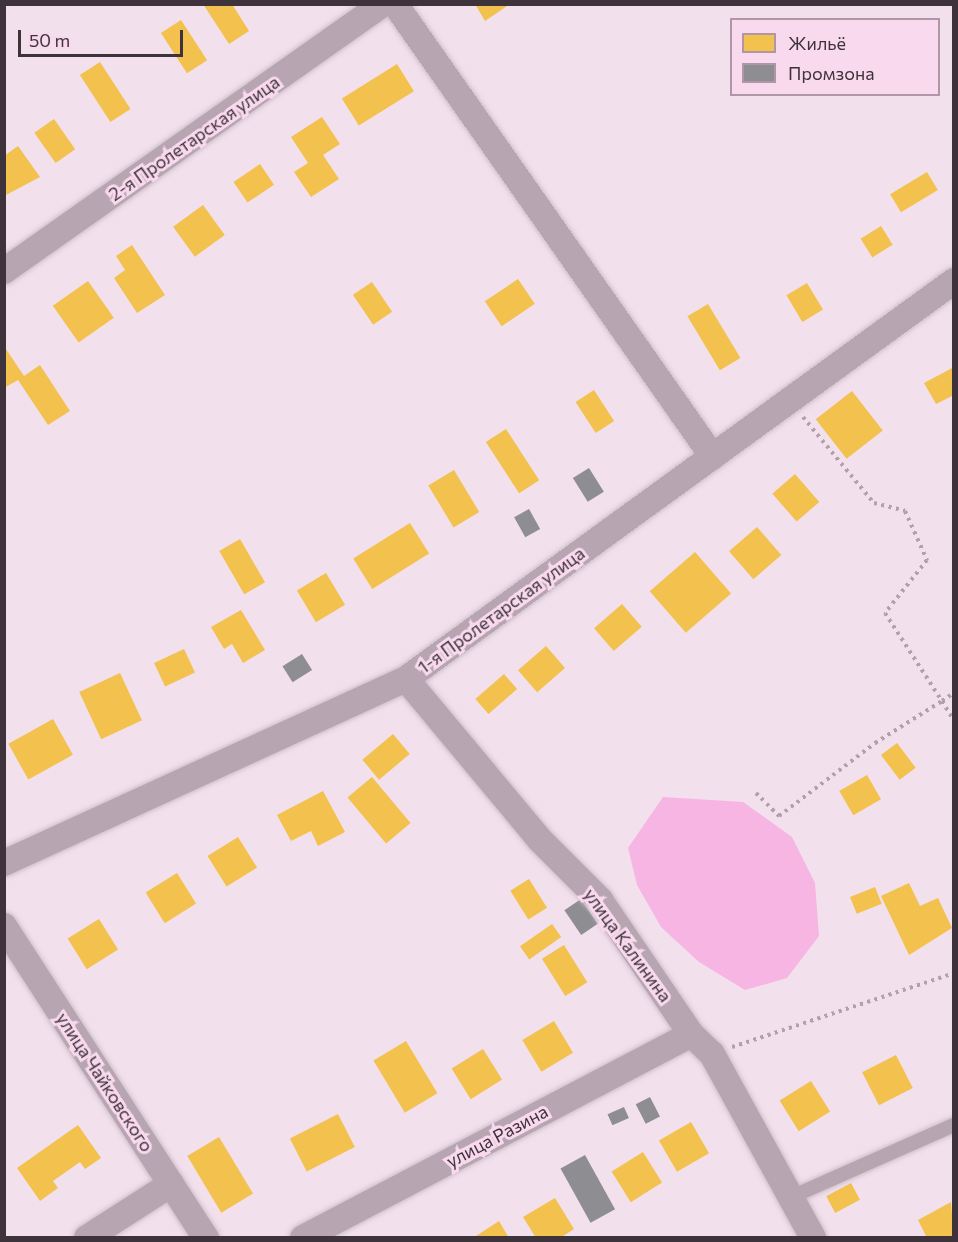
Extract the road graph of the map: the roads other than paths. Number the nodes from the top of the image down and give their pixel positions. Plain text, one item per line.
1 (383, 4) edge
2 (395, 4) edge
3 (4, 271) edge
4 (954, 281) edge
5 (713, 458) junction
6 (406, 679) junction
7 (4, 864) edge
8 (4, 926) edge
9 (691, 1034) junction
10 (954, 1125) edge
11 (171, 1184) junction
12 (789, 1198) junction
13 (87, 1238) edge
14 (206, 1238) edge
15 (303, 1238) edge
16 (813, 1238) edge

1 - 3 street, 2-я Пролетарская улица
2 - 5 street
4 - 5 street, 1-я Пролетарская улица
5 - 6 street, 1-я Пролетарская улица
6 - 7 street, 1-я Пролетарская улица
6 - 9 street, улица Калинина
8 - 11 street, улица Чайковского
9 - 12 street, улица Калинина
9 - 15 street, улица Разина
10 - 12 lane
11 - 13 street
11 - 14 street, улица Чайковского
12 - 16 street, улица Калинина

